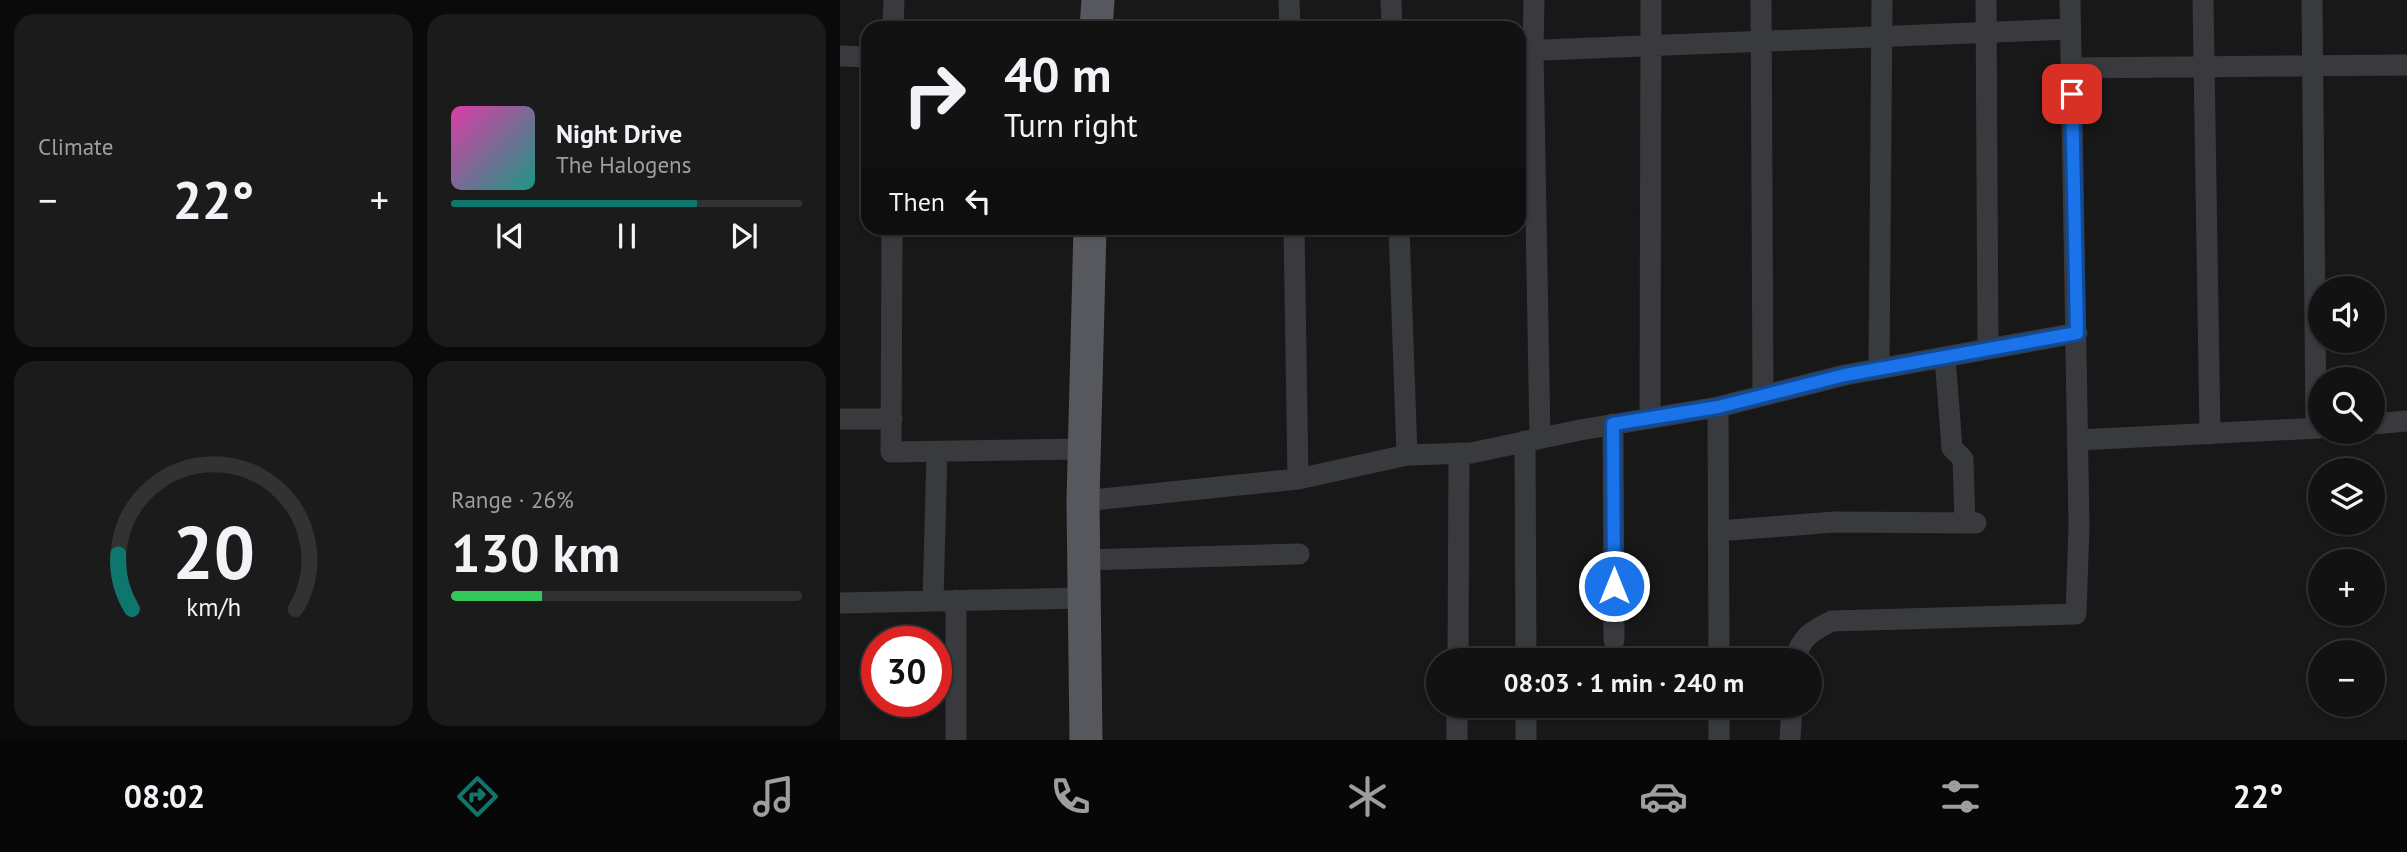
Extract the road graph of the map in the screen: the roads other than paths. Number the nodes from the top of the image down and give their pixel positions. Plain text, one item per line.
1 (894, 0) edge
2 (1098, 0) edge
3 (1289, 0) edge
4 (1391, 0) edge
5 (1534, 0) edge
6 (1651, 0) edge
7 (1761, 0) edge
8 (1882, 0) edge
9 (1986, 0) edge
10 (2070, 0) edge
11 (2203, 0) edge
12 (2312, 0) edge
13 (893, 21) edge
14 (1096, 21) edge
15 (1290, 21) edge
16 (1392, 21) edge
17 (2070, 29) junction
18 (1986, 32) junction
19 (1882, 36) junction
20 (1760, 41) junction
21 (1651, 46) junction
22 (1526, 50) edge
23 (840, 56) edge
24 (861, 57) edge
25 (2313, 65) junction
26 (2407, 65) edge
27 (2204, 66) junction
28 (2071, 68) junction
29 (892, 235) edge
30 (1090, 235) edge
31 (1294, 235) edge
32 (1399, 235) edge
33 (2077, 333) junction
34 (1988, 349) junction
35 (1945, 357) junction
36 (2317, 367) edge
37 (1879, 369) junction
38 (1763, 395) junction
39 (1718, 407) junction
40 (1650, 418) junction
41 (840, 419) edge
42 (892, 419) junction
43 (2407, 421) edge
44 (2385, 423) edge
45 (1613, 424) junction
46 (2308, 429) edge
47 (2210, 434) junction
48 (1532, 440) junction
49 (2078, 440) junction
50 (1084, 449) junction
51 (937, 452) junction
52 (1459, 453) junction
53 (1407, 454) junction
54 (1298, 479) junction
55 (1083, 501) junction
56 (1718, 531) junction
57 (1299, 554) dead end
58 (1084, 560) junction
59 (1084, 598) junction
60 (956, 600) junction
61 (933, 601) junction
62 (840, 603) edge
63 (1614, 640) dead end
64 (1458, 648) edge
65 (1526, 648) edge
66 (1719, 648) edge
67 (1799, 648) edge
68 (1457, 718) edge
69 (1526, 718) edge
70 (1719, 718) edge
71 (1791, 718) edge
72 (956, 740) edge
73 (1086, 740) edge
74 (1457, 740) edge
75 (1526, 740) edge
76 (1719, 740) edge
77 (1790, 740) edge

1 - 13 street
2 - 14 main road
3 - 15 street
4 - 16 street
5 - 22 street
6 - 21 street
7 - 20 street
8 - 19 street
9 - 18 street
10 - 17 street
11 - 27 street
12 - 25 street
17 - 18 street
17 - 28 street
18 - 19 street
18 - 34 street
19 - 20 street
19 - 37 street
20 - 21 street
20 - 38 street
21 - 22 street
21 - 40 street
22 - 48 street
23 - 24 street
25 - 26 street
25 - 27 street
25 - 36 street
27 - 28 street
27 - 47 street
28 - 33 street
29 - 42 street
30 - 50 main road
31 - 54 street
32 - 53 street
33 - 34 street
33 - 49 street
34 - 35 street
35 - 37 street
35 - 56 street
37 - 38 street
38 - 39 street
39 - 40 street
39 - 56 street
40 - 45 street
41 - 42 street
42 - 51 street
43 - 44 street
45 - 48 street
45 - 63 street
46 - 47 street
47 - 49 street
48 - 52 street
48 - 65 street
49 - 67 street
50 - 51 street
50 - 55 main road
51 - 61 street
52 - 53 street
52 - 64 street
53 - 54 street
54 - 55 street
55 - 58 main road
56 - 66 street
57 - 58 street
58 - 59 main road
59 - 60 street
59 - 73 main road
60 - 61 street
60 - 72 street
61 - 62 street
68 - 74 street
69 - 75 street
70 - 76 street
71 - 77 street

